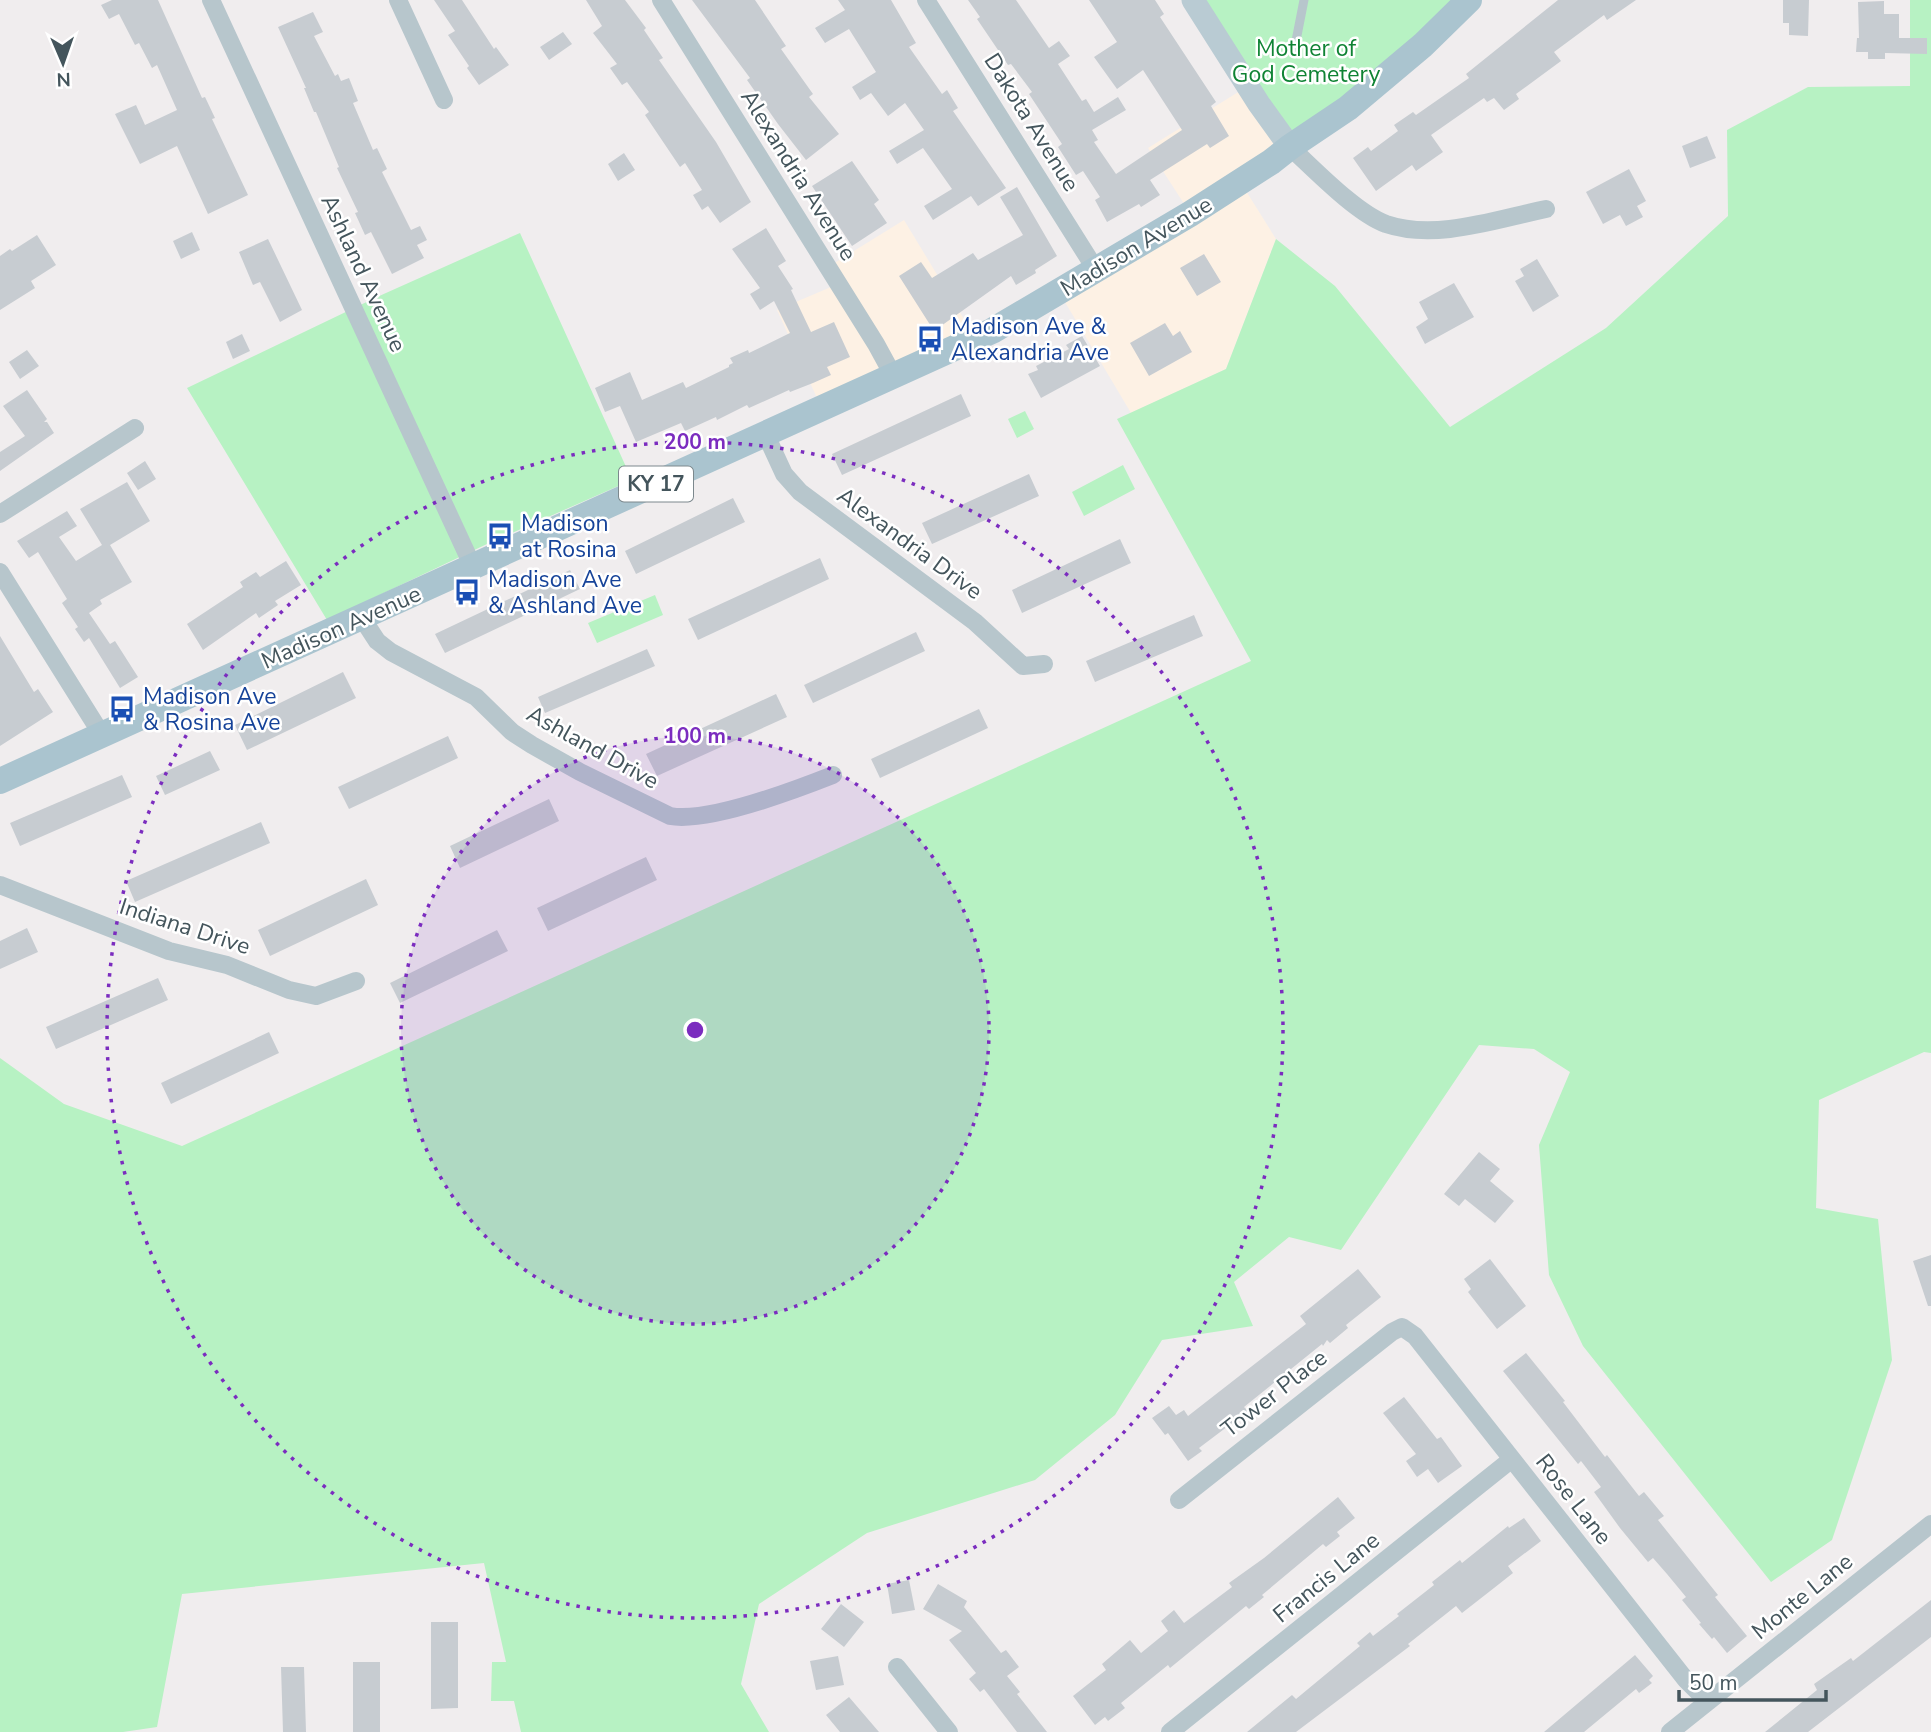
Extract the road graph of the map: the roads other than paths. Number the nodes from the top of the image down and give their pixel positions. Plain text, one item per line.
1 (211, 0) edge
2 (398, 0) edge
3 (661, 0) edge
4 (926, 0) edge
5 (1193, 0) edge
6 (1304, 0) edge
7 (1469, 0) edge
8 (1294, 51) dead end
9 (444, 100) dead end
10 (1290, 147) junction
11 (1546, 209) dead end
12 (1096, 270) junction
13 (894, 377) junction
14 (135, 428) dead end
15 (766, 435) junction
16 (0, 514) edge
17 (473, 567) junction
18 (0, 572) edge
19 (362, 618) junction
20 (1044, 664) dead end
21 (102, 735) junction
22 (833, 775) dead end
23 (0, 782) edge
24 (0, 885) edge
25 (356, 981) dead end
26 (1402, 1327) joint
27 (1512, 1459) junction
28 (1178, 1500) dead end
29 (1931, 1524) edge
30 (897, 1667) dead end
31 (1708, 1703) junction
32 (949, 1732) edge
33 (1170, 1732) edge
34 (1670, 1732) edge

1 - 17 street, Ashland Avenue
2 - 9 street
3 - 13 street, Alexandria Avenue
4 - 12 street, Dakota Avenue
5 - 10 street
6 - 8 lane
7 - 10 main road, Madison Avenue / KY 17
10 - 11 street
10 - 12 main road, Madison Avenue / KY 17
12 - 13 main road, Madison Avenue / KY 17
13 - 15 main road, Madison Avenue / KY 17
14 - 16 street
15 - 17 main road, Madison Avenue / KY 17
15 - 20 street, Alexandria Drive
17 - 19 main road, Madison Avenue / KY 17
18 - 21 street
19 - 21 main road, Madison Avenue / KY 17
19 - 22 street, Ashland Drive
21 - 23 main road, Madison Avenue / KY 17
24 - 25 street, Indiana Drive
26 - 27 street, Rose Lane
26 - 28 street, Tower Place
27 - 31 street, Rose Lane
27 - 33 street, Francis Lane
29 - 31 street, Monte Lane
30 - 32 street
31 - 34 street, Monte Lane

